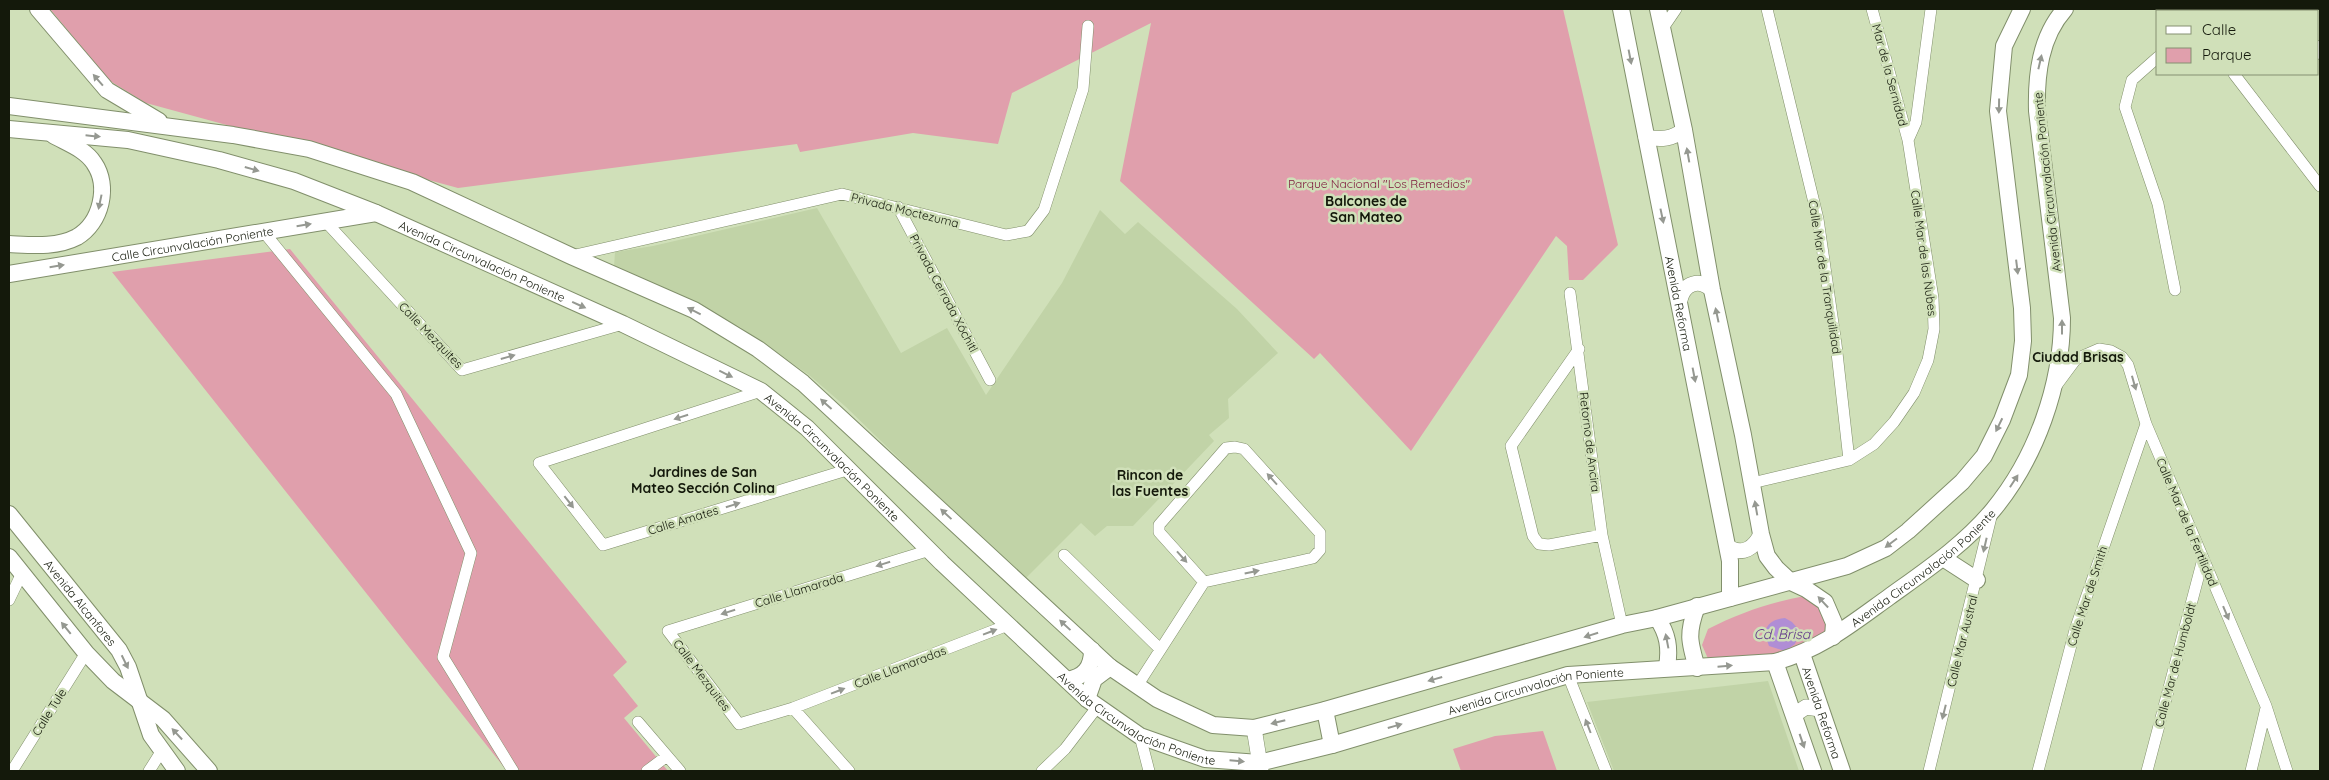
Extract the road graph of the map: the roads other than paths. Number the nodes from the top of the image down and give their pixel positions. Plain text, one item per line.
1 (38, 9) edge
2 (1621, 9) edge
3 (1658, 9) edge
4 (1676, 9) edge
5 (1767, 9) edge
6 (1872, 9) edge
7 (1931, 9) edge
8 (2022, 9) edge
9 (2065, 9) edge
10 (1088, 26) dead end
11 (1663, 28) junction
12 (2156, 59) edge
13 (2235, 75) edge
14 (9, 106) edge
15 (167, 126) junction
16 (9, 129) edge
17 (1684, 130) junction
18 (44, 131) junction
19 (1646, 137) junction
20 (1908, 140) junction
21 (2320, 186) edge
22 (898, 207) junction
23 (376, 213) junction
24 (326, 222) junction
25 (263, 231) junction
26 (9, 244) edge
27 (572, 256) junction
28 (9, 274) edge
29 (1712, 290) junction
30 (2175, 290) dead end
31 (1570, 293) dead end
32 (1680, 300) junction
33 (623, 324) junction
34 (1579, 349) junction
35 (990, 380) dead end
36 (761, 391) junction
37 (2052, 391) junction
38 (2146, 424) junction
39 (1849, 460) junction
40 (850, 469) junction
41 (1752, 483) junction
42 (1992, 510) junction
43 (9, 514) edge
44 (1602, 534) junction
45 (1761, 534) junction
46 (1728, 547) junction
47 (930, 550) junction
48 (1064, 555) dead end
49 (9, 557) edge
50 (1943, 558) junction
51 (2203, 559) junction
52 (22, 573) junction
53 (1977, 580) junction
54 (1204, 582) junction
55 (1791, 582) junction
56 (12, 590) edge
57 (1730, 598) junction
58 (9, 600) edge
59 (1697, 606) junction
60 (1657, 618) junction
61 (1008, 625) junction
62 (1622, 625) junction
63 (668, 630) joint
64 (1833, 637) junction
65 (1160, 649) junction
66 (1092, 650) junction
67 (86, 653) junction
68 (1802, 654) junction
69 (1775, 662) junction
70 (1110, 667) junction
71 (1667, 667) junction
72 (1697, 668) junction
73 (1568, 675) junction
74 (1067, 680) junction
75 (1137, 686) junction
76 (138, 699) junction
77 (1093, 702) junction
78 (2266, 706) junction
79 (792, 708) junction
80 (1820, 709) junction
81 (1325, 710) junction
82 (1794, 715) junction
83 (638, 722) dead end
84 (1254, 728) junction
85 (1140, 736) junction
86 (1332, 745) junction
87 (161, 752) junction
88 (667, 756) junction
89 (1260, 767) edge
90 (12, 771) edge
91 (149, 771) edge
92 (177, 771) edge
93 (209, 771) edge
94 (513, 771) edge
95 (647, 771) edge
96 (680, 771) edge
97 (849, 771) edge
98 (1042, 771) edge
99 (1149, 771) edge
100 (1606, 771) edge
101 (1813, 771) edge
102 (1842, 771) edge
103 (1929, 771) edge
104 (2038, 771) edge
105 (2147, 771) edge
106 (2251, 771) edge
107 (2287, 771) edge

15 -> 1 main road
2 -> 19 main road, Avenida Reforma
3 - 11 main road
4 - 11 street
5 - 39 street, Calle Mar de la Tranquilidad
6 - 20 street, Mar de la Sernidad
7 - 20 street, Calle Mar de las Nubes
8 -> 55 main road, Avenida Circunvalación Poniente
37 -> 9 main road, Avenida Circunvalación Poniente
10 - 22 street, Privada Moctezuma
11 - 17 main road
12 - 30 street
13 - 21 street
14 - 15 main road, Avenida Circunvalación Poniente
15 - 27 main road, Avenida Circunvalación Poniente
16 - 18 main road, Avenida Circunvalación Poniente
17 - 19 street
29 -> 17 main road
18 -> 23 main road, Avenida Circunvalación Poniente
18 -> 26 main road
19 -> 32 main road, Avenida Reforma
20 - 39 street, Calle Mar de las Nubes
22 - 27 street, Privada Moctezuma
22 - 35 street, Privada Cerrada Xóchitl
23 - 24 main road, Calle Circunvalación Poniente
23 -> 33 main road, Avenida Circunvalación Poniente
25 -> 24 main road, Calle Circunvalación Poniente
24 -> 33 street, Calle Mezquites
28 -> 25 main road, Calle Circunvalación Poniente
25 - 94 street
66 -> 27 main road, Avenida Circunvalación Poniente
29 - 32 street
41 -> 29 main road
31 - 34 street, Retorno de Ancira
32 -> 46 main road, Avenida Reforma
33 -> 36 main road, Avenida Circunvalación Poniente
34 - 44 street, Retorno de Ancira
34 - 44 street
36 - 40 main road, Avenida Circunvalación Poniente
36 -> 40 street, Calle Amates
37 -> 38 street, Calle Mar de la Fertilidad
42 -> 37 main road, Avenida Circunvalación Poniente
38 - 51 street, Calle Mar de la Fertilidad
38 - 104 street, Calle Mar de Smith
39 - 41 street, Calle Mar de las Nubes
40 - 47 main road, Avenida Circunvalación Poniente
45 -> 41 main road
42 - 50 main road, Avenida Circunvalación Poniente
42 -> 53 street, Calle Mar Austral
43 -> 76 main road, Avenida Alcanfores
44 - 62 street, Retorno de Ancira
45 - 46 street
45 - 55 main road
46 - 57 main road, Avenida Reforma
47 - 61 main road, Avenida Circunvalación Poniente
47 -> 63 street, Calle Llamarada
48 - 65 street
49 - 52 main road
50 - 53 main road
50 - 64 main road, Avenida Circunvalación Poniente
51 -> 78 street, Calle Mar de la Fertilidad
51 - 105 street, Calle Mar de Humboldt
52 - 56 street
67 -> 52 main road
53 -> 103 street, Calle Mar Austral
54 -> 54 street
54 - 65 street
55 - 57 main road, Avenida Circunvalación Poniente
64 -> 55 main road
56 - 58 street
57 - 59 main road, Avenida Circunvalación Poniente
59 - 60 main road, Avenida Circunvalación Poniente
59 - 72 main road
60 - 62 main road, Avenida Circunvalación Poniente
71 -> 60 main road
61 - 74 main road, Avenida Circunvalación Poniente
79 -> 61 street, Calle Llamaradas
62 -> 81 main road, Avenida Circunvalación Poniente
63 - 79 street, Calle Mezquites
64 - 68 main road, Avenida Circunvalación Poniente
65 - 75 street
66 - 70 main road, Avenida Circunvalación Poniente
66 - 74 main road
67 - 76 main road
67 - 90 street, Calle Tule
68 - 69 main road, Avenida Circunvalación Poniente
68 - 80 main road, Avenida Reforma
72 -> 69 main road, Avenida Circunvalación Poniente
69 - 82 main road
70 - 75 main road, Avenida Circunvalación Poniente
70 - 77 main road
71 - 72 main road, Avenida Circunvalación Poniente
71 - 73 main road, Avenida Circunvalación Poniente
86 -> 73 main road, Avenida Circunvalación Poniente
100 -> 73 street
74 - 77 main road, Avenida Circunvalación Poniente
75 - 84 main road, Avenida Circunvalación Poniente
76 - 87 main road, Avenida Alcanfores
93 -> 76 main road
77 - 85 main road, Avenida Circunvalación Poniente
77 - 98 street
78 - 106 street
78 - 107 street, Calle Mar de la Fertilidad
79 - 97 street
80 - 82 street
80 - 102 main road, Avenida Reforma
81 -> 84 main road, Avenida Circunvalación Poniente
81 - 86 main road
82 -> 101 main road
83 - 88 street
84 - 89 street
85 -> 89 main road, Avenida Circunvalación Poniente
85 - 99 street
86 - 89 main road, Avenida Circunvalación Poniente
87 - 91 street
87 - 92 main road, Avenida Alcanfores
88 - 95 street
88 - 96 street

